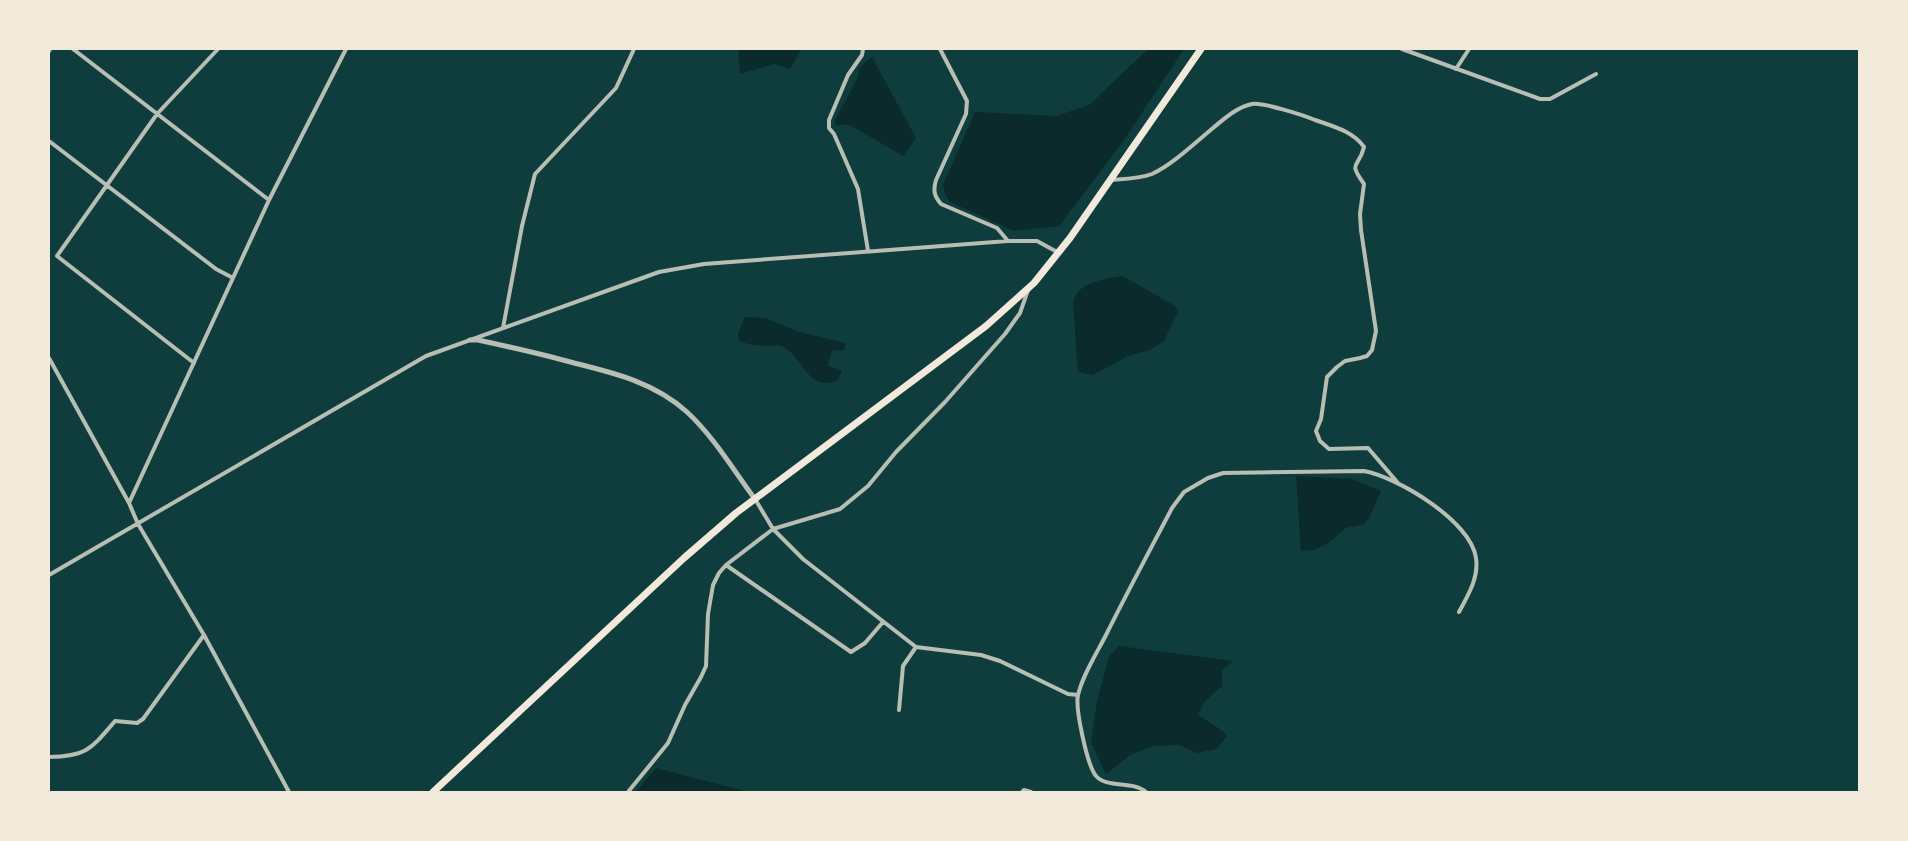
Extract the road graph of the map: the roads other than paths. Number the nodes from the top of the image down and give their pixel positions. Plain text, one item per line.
1 (73, 49) edge
2 (218, 49) edge
3 (346, 49) edge
4 (634, 49) edge
5 (863, 49) edge
6 (940, 49) edge
7 (1201, 49) edge
8 (1402, 49) edge
9 (1468, 49) edge
10 (1456, 69) junction
11 (1596, 74) dead end
12 (157, 114) junction
13 (49, 141) edge
14 (1110, 180) junction
15 (107, 188) junction
16 (269, 200) junction
17 (1008, 241) junction
18 (868, 251) junction
19 (1059, 253) junction
20 (233, 278) junction
21 (1029, 288) junction
22 (502, 328) junction
23 (470, 340) junction
24 (49, 358) edge
25 (194, 362) junction
26 (1402, 486) junction
27 (755, 499) junction
28 (129, 502) junction
29 (138, 524) junction
30 (773, 529) junction
31 (726, 565) junction
32 (49, 575) edge
33 (1459, 612) dead end
34 (883, 622) junction
35 (204, 635) junction
36 (916, 647) junction
37 (1078, 695) junction
38 (899, 710) dead end
39 (49, 757) edge
40 (289, 792) edge
41 (433, 792) edge
42 (628, 792) edge
43 (1022, 792) edge
44 (1031, 792) edge
45 (1146, 792) edge

1 - 12 street
2 - 12 street
3 - 16 street
4 - 22 street
5 - 18 street
6 - 17 street
7 - 14 highway
8 - 10 street
9 - 10 street
10 - 11 street
12 - 15 street
12 - 16 street
13 - 15 street
14 - 19 highway
14 - 26 street
15 - 20 street
15 - 25 street
16 - 20 street
17 - 18 street
17 - 19 street
18 - 22 street
19 - 21 highway
20 - 25 street
21 - 27 highway
21 - 30 street
22 - 23 street
23 - 27 street
23 - 29 street
24 - 28 street
25 - 28 street
26 - 33 street
26 - 37 street
27 - 30 street
27 - 41 highway
28 - 29 street
29 - 32 street
29 - 35 street
30 - 31 street
30 - 34 street
31 - 34 street
31 - 42 street
34 - 36 street
35 - 39 street
35 - 40 street
36 - 37 street
36 - 38 street
37 - 45 street
43 - 44 street

